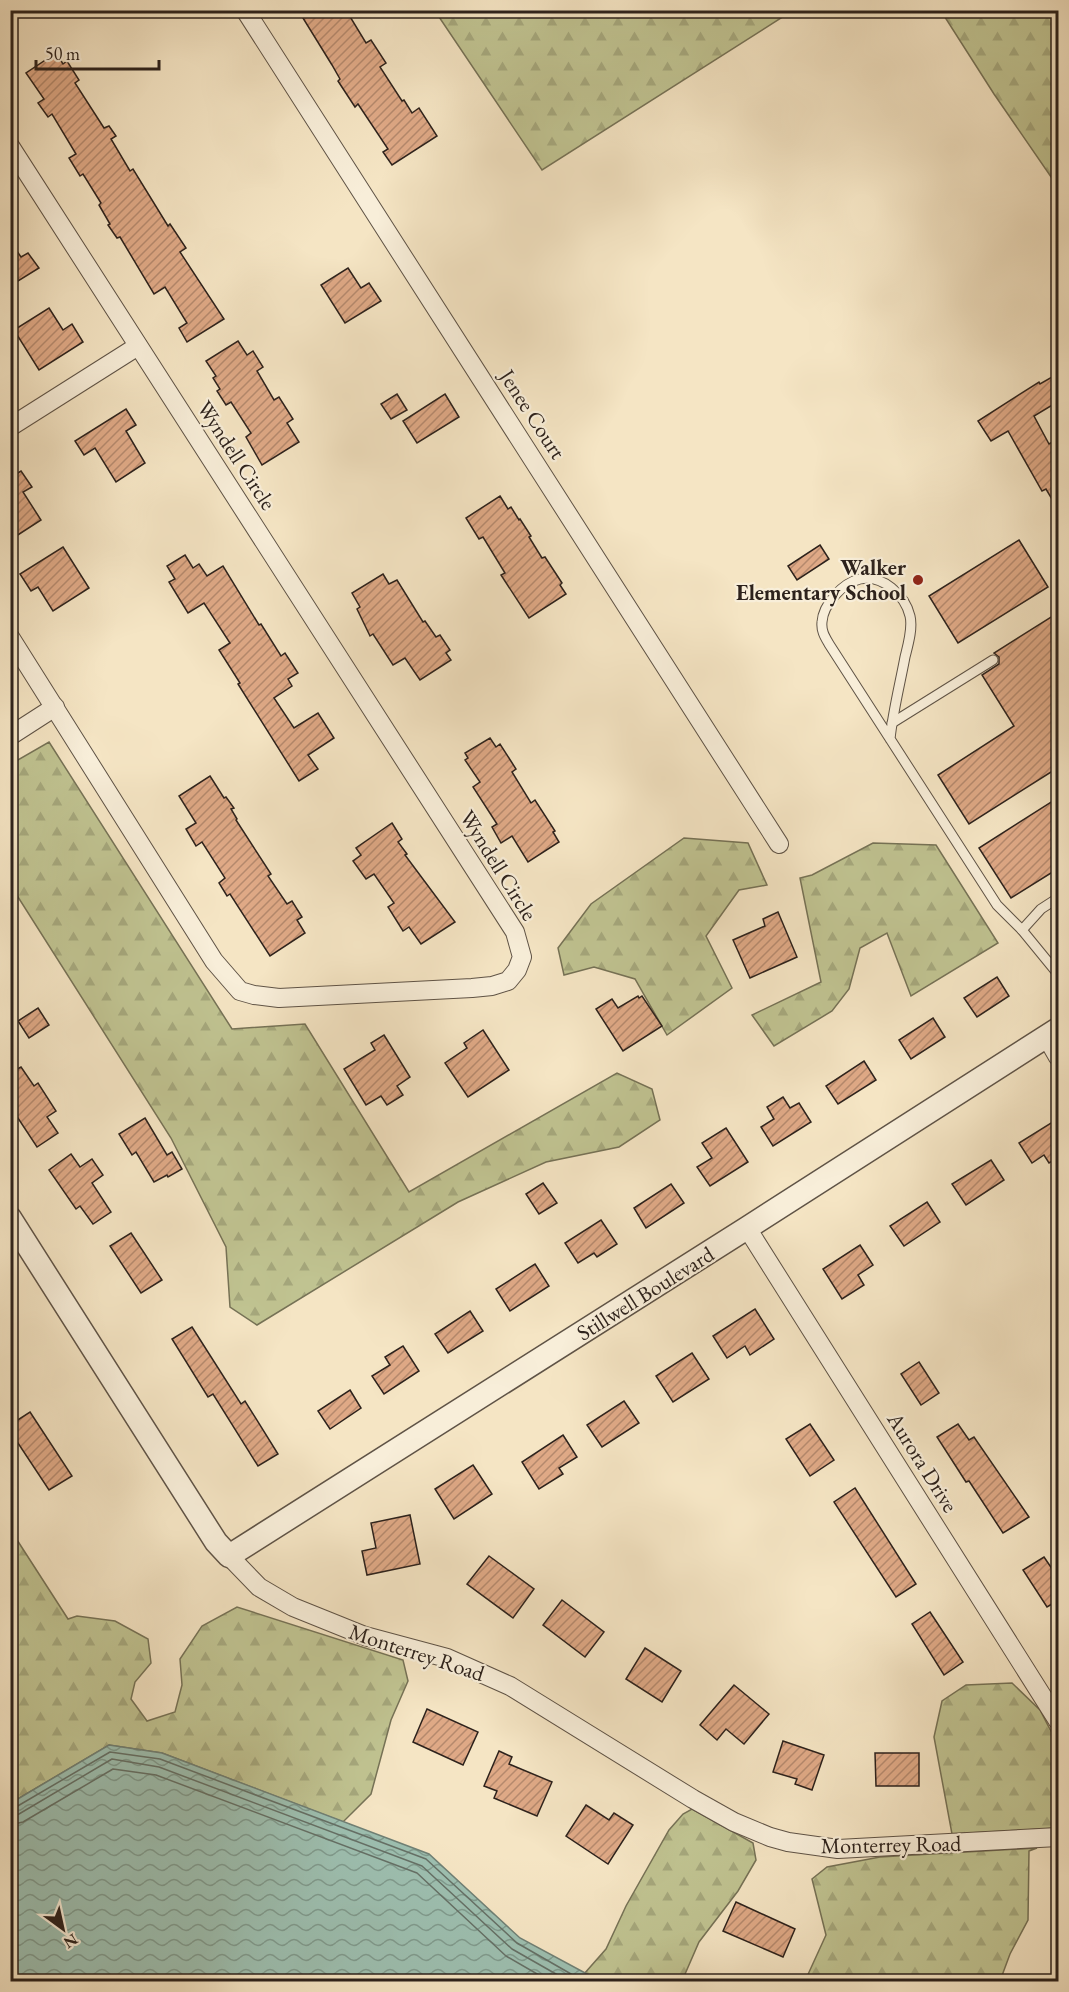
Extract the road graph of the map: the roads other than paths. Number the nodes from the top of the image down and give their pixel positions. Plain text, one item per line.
1 (245, 10) edge
2 (10, 146) edge
3 (138, 346) junction
4 (10, 426) edge
5 (10, 637) edge
6 (993, 660) dead end
7 (55, 707) junction
8 (892, 723) junction
9 (10, 736) edge
10 (890, 739) junction
11 (779, 844) dead end
12 (1059, 898) edge
13 (1022, 930) junction
14 (1059, 974) edge
15 (1052, 1033) edge
16 (1059, 1057) edge
17 (10, 1218) edge
18 (747, 1228) junction
19 (229, 1556) junction
20 (1059, 1721) edge
21 (1059, 1837) edge

1 - 11 street, Jenee Court
2 - 3 street, Wyndell Circle
3 - 4 street
3 - 7 street, Wyndell Circle
5 - 7 street, Wyndell Circle
6 - 8 lane
7 - 9 street
8 - 10 lane
8 - 10 lane
10 - 13 lane
12 - 13 lane
13 - 14 lane
15 - 16 street
15 - 18 street, Stillwell Boulevard
17 - 19 street, Monterrey Road
18 - 19 street, Stillwell Boulevard
18 - 20 street, Aurora Drive
19 - 21 street, Monterrey Road

